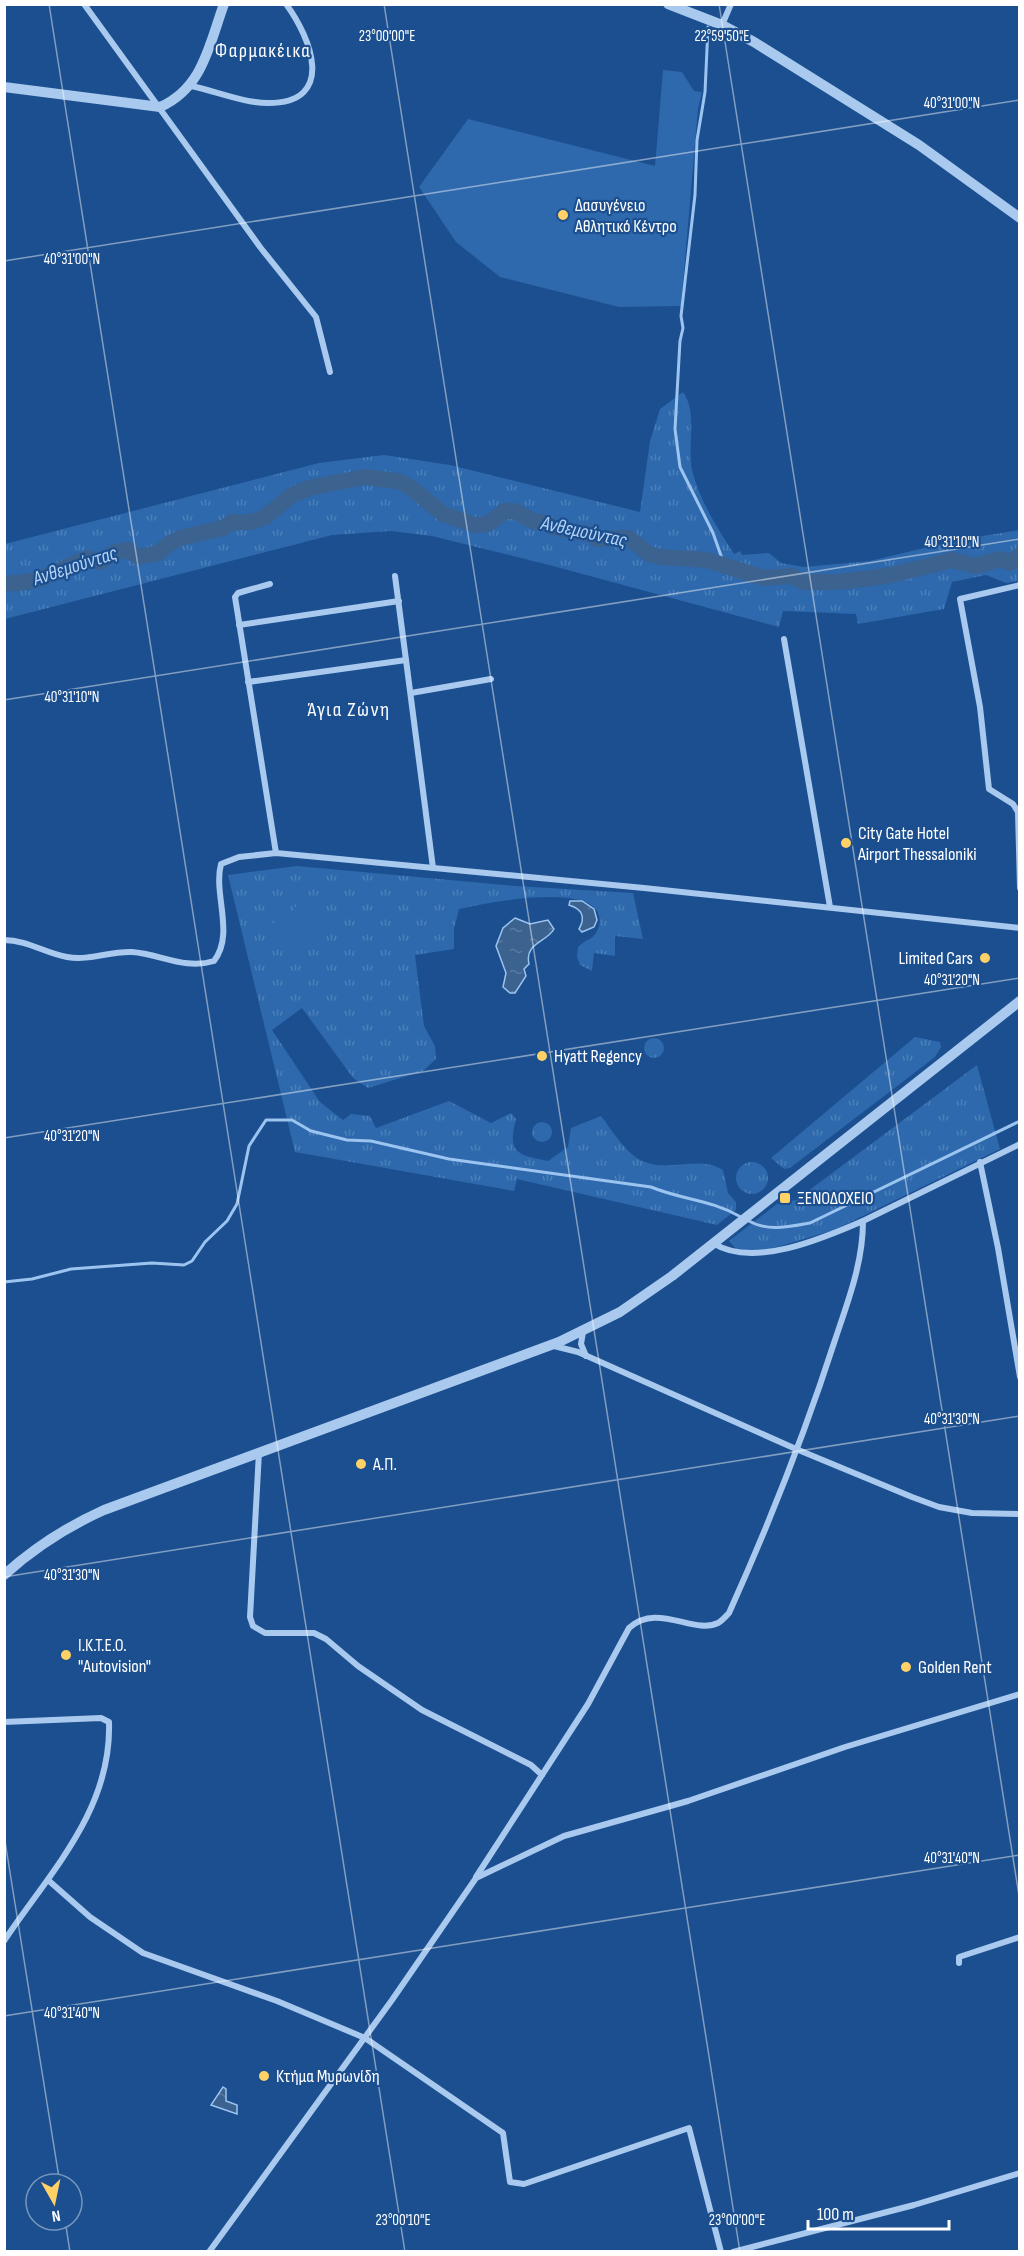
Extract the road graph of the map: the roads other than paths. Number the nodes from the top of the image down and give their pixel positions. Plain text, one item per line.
1 (84, 4) edge
2 (224, 4) edge
3 (286, 4) edge
4 (668, 4) edge
5 (731, 4) edge
6 (722, 26) junction
7 (191, 86) junction
8 (4, 87) edge
9 (160, 107) junction
10 (1020, 218) edge
11 (330, 372) dead end
12 (395, 576) dead end
13 (270, 584) dead end
14 (1020, 585) edge
15 (399, 601) junction
16 (239, 625) junction
17 (784, 639) dead end
18 (406, 660) junction
19 (491, 679) dead end
20 (248, 682) junction
21 (411, 693) junction
22 (276, 853) junction
23 (433, 868) junction
24 (1020, 888) edge
25 (830, 907) junction
26 (1020, 928) edge
27 (4, 940) edge
28 (1020, 1001) edge
29 (1020, 1144) edge
30 (980, 1162) junction
31 (863, 1221) junction
32 (712, 1243) junction
33 (583, 1331) junction
34 (548, 1346) junction
35 (586, 1356) junction
36 (1020, 1377) edge
37 (796, 1449) junction
38 (260, 1452) junction
39 (1020, 1514) edge
40 (4, 1575) edge
41 (1020, 1694) edge
42 (4, 1722) edge
43 (542, 1775) junction
44 (476, 1878) junction
45 (48, 1880) junction
46 (1020, 1937) edge
47 (4, 1941) edge
48 (959, 1963) dead end
49 (365, 2038) junction
50 (1020, 2173) edge
51 (209, 2252) edge
52 (721, 2252) edge
53 (733, 2252) edge

1 - 9 street
2 - 7 street
3 - 7 street
4 - 6 street
5 - 6 street
6 - 10 street
7 - 9 street
8 - 9 street
9 - 11 street
12 - 15 street
13 - 16 street
14 - 24 street
15 - 16 street
15 - 18 street
16 - 20 street
17 - 25 street
18 - 20 street
18 - 21 street
19 - 21 street
20 - 22 street
21 - 23 street
22 - 23 street
22 - 27 street
23 - 25 street
25 - 26 street
28 - 32 street
29 - 30 street
30 - 31 street
30 - 36 street
31 - 32 street
31 - 37 street
32 - 33 street
33 - 34 street
33 - 35 street
34 - 35 street
34 - 38 street
35 - 37 street
37 - 39 street
37 - 43 street
38 - 40 street
38 - 43 street
41 - 44 street
42 - 45 street
43 - 44 street
44 - 49 street
45 - 47 street
45 - 49 street
46 - 48 street
49 - 51 street
49 - 52 street
50 - 53 street

